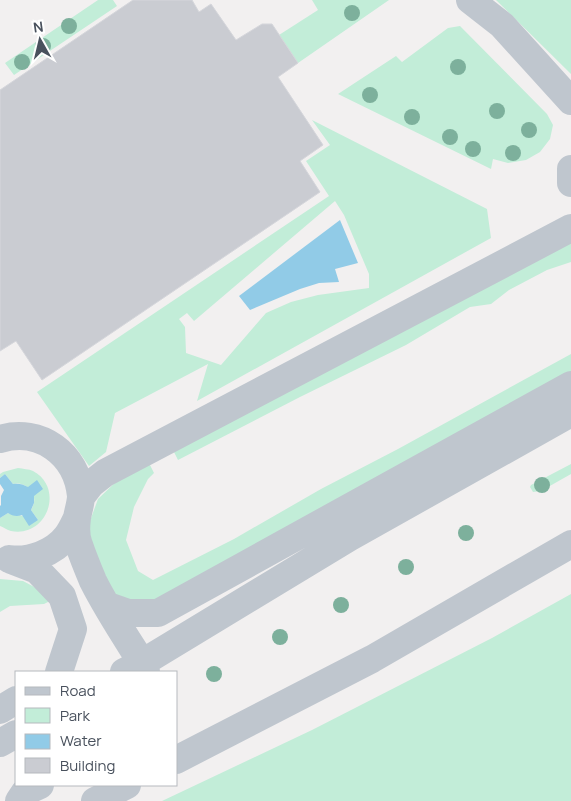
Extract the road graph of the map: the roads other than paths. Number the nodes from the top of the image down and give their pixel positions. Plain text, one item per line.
1 (470, 0) edge
2 (571, 101) edge
3 (571, 169) edge
4 (571, 183) edge
5 (571, 228) edge
6 (571, 385) edge
7 (570, 413) edge
8 (0, 439) edge
9 (79, 508) junction
10 (350, 537) junction
11 (289, 540) junction
12 (571, 544) edge
13 (6, 558) edge
14 (108, 606) junction
15 (137, 669) edge
16 (59, 671) edge
17 (15, 701) edge
18 (0, 710) edge
19 (15, 735) edge
20 (0, 744) edge
21 (178, 759) edge
22 (38, 786) edge
23 (125, 786) edge
24 (18, 801) edge
25 (95, 801) edge

1 - 2 lane
3 - 4 lane
5 - 9 lane
6 - 11 lane
7 - 10 lane
8 - 9 lane
9 - 13 lane
9 - 14 lane
10 - 11 lane
10 - 15 lane
11 - 14 lane
12 - 21 lane
13 - 16 lane
14 - 15 lane
17 - 18 lane
19 - 20 lane
22 - 24 lane
23 - 25 lane

